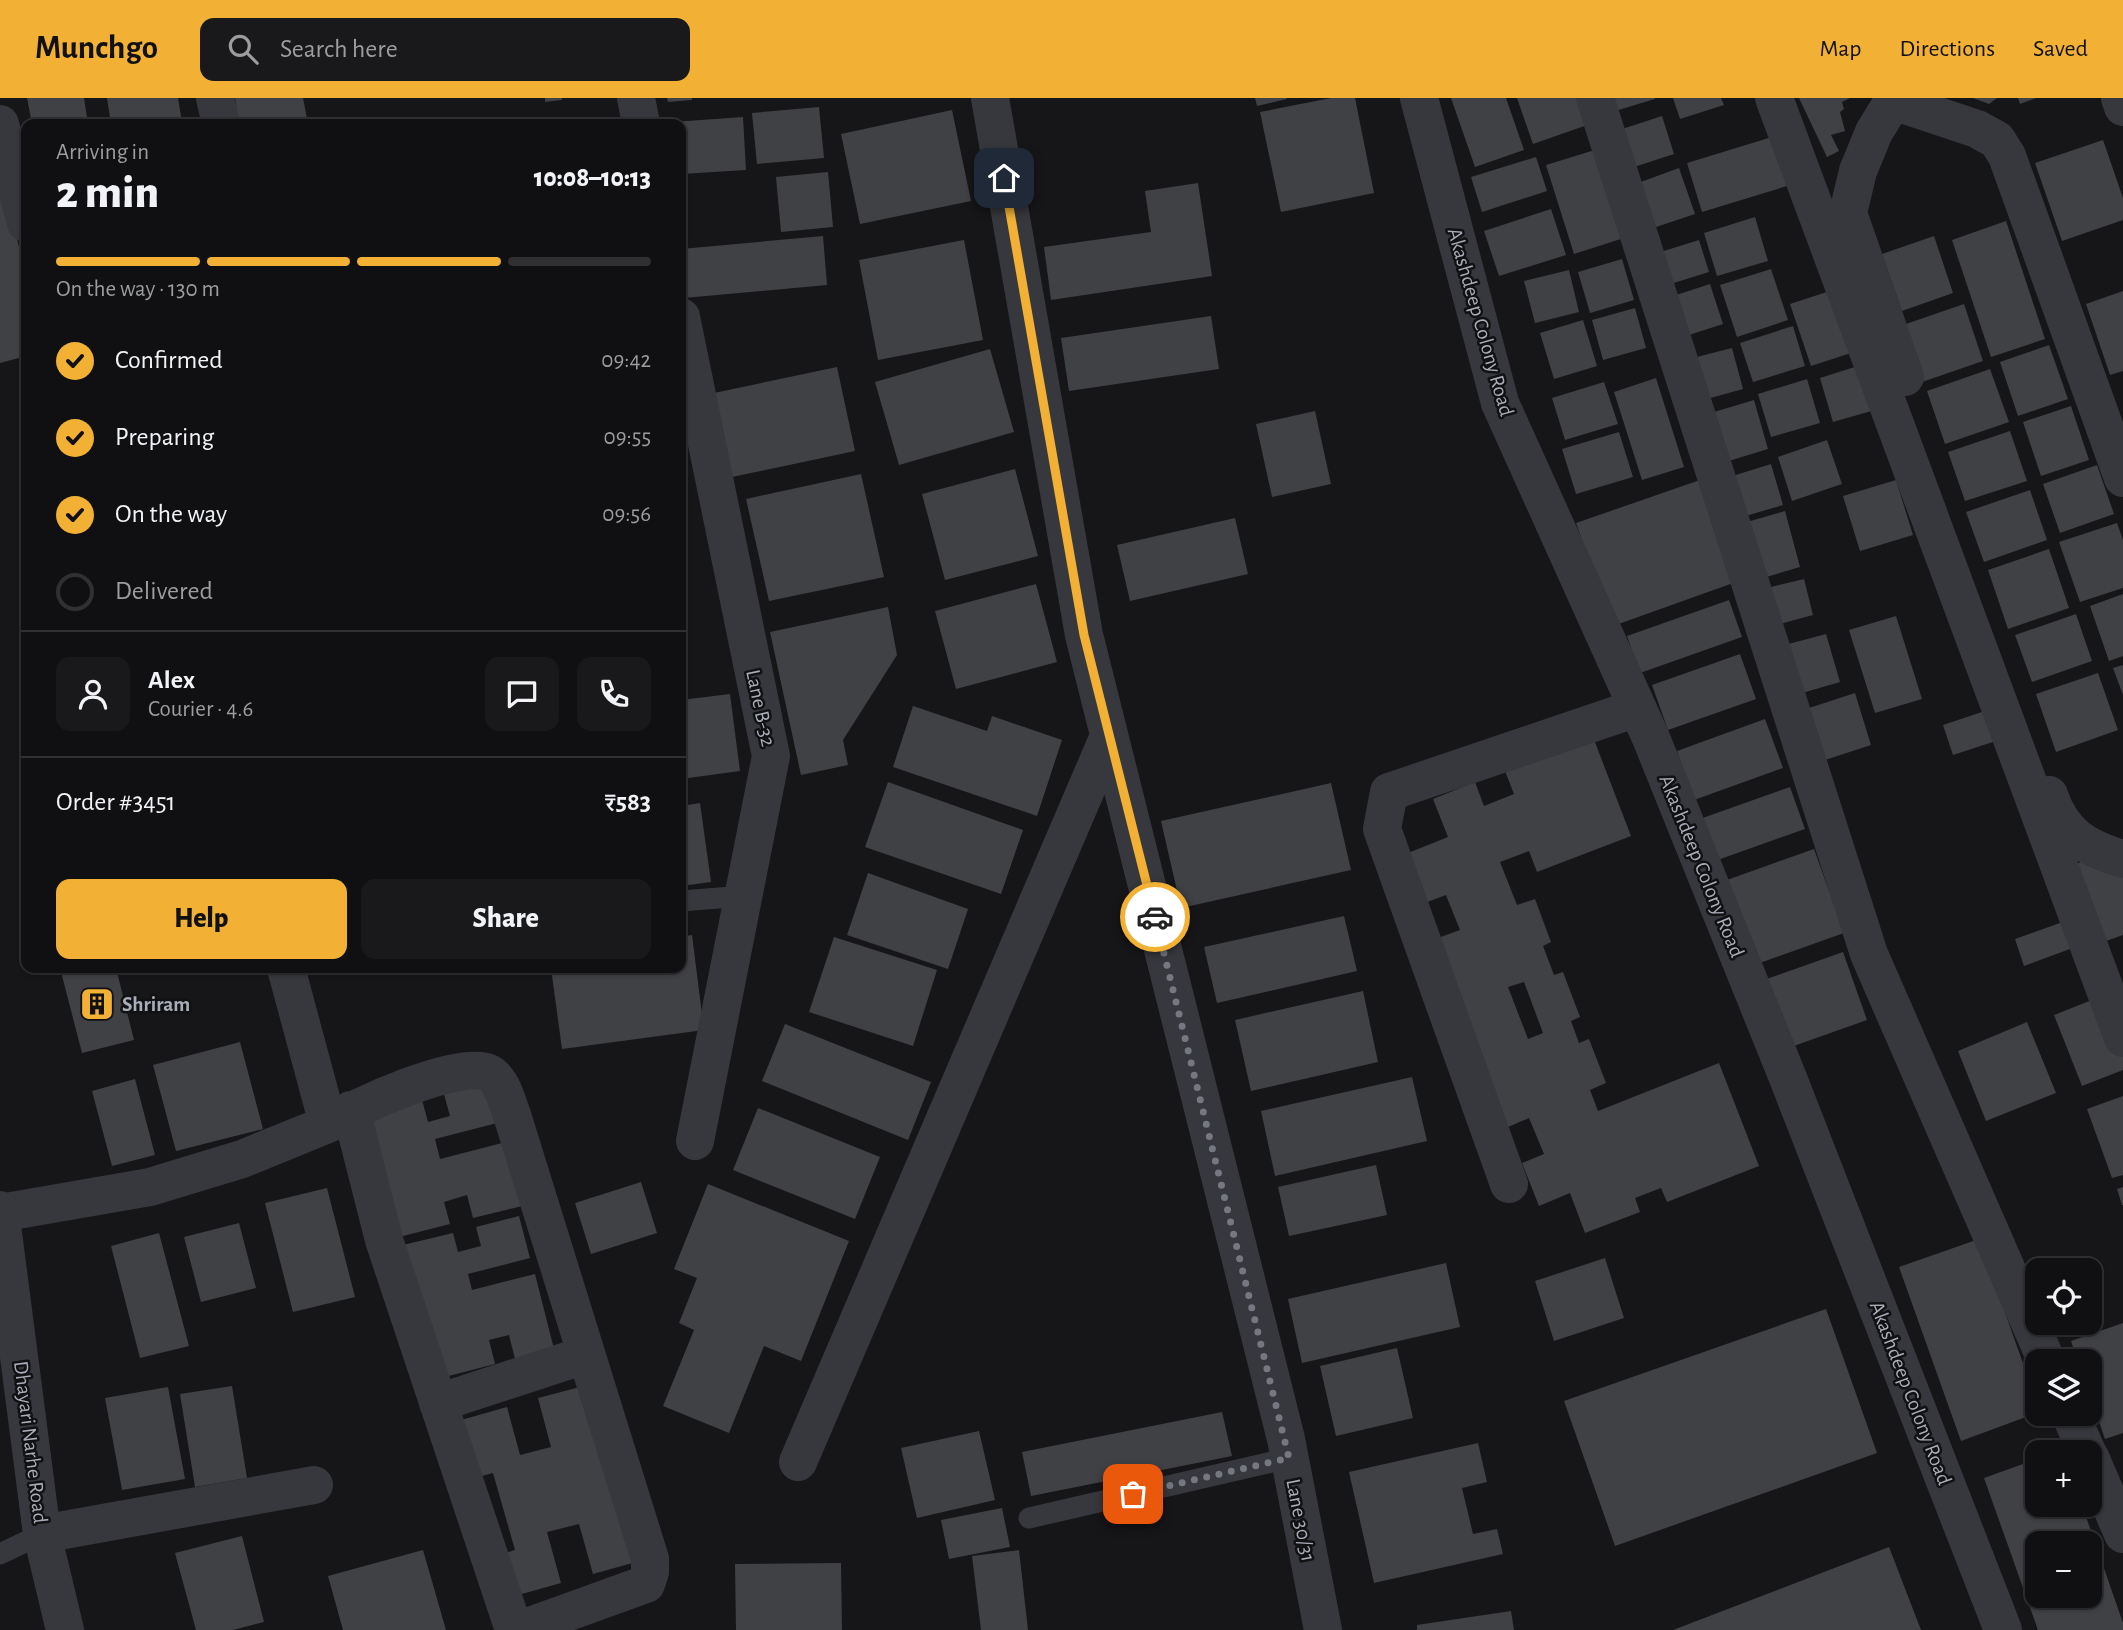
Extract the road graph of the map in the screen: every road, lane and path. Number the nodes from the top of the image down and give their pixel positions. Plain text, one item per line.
1 (215, 98) edge
2 (636, 98) edge
3 (990, 98) edge
4 (1419, 98) edge
5 (1595, 98) edge
6 (1774, 98) edge
7 (2120, 98) edge
8 (1893, 100) edge
9 (2123, 107) edge
10 (220, 119) edge
11 (640, 119) edge
12 (0, 124) edge
13 (21, 204) edge
14 (686, 341) edge
15 (2123, 478) edge
16 (1637, 708) junction
17 (1109, 736) junction
18 (2123, 859) edge
19 (744, 896) junction
20 (686, 901) edge
21 (288, 973) edge
22 (2123, 1038) edge
23 (339, 1117) junction
24 (695, 1141) dead end
25 (1509, 1184) dead end
26 (0, 1211) edge
27 (6, 1287) edge
28 (2042, 1349) edge
29 (585, 1355) junction
30 (438, 1403) junction
31 (1289, 1458) junction
32 (799, 1462) dead end
33 (314, 1485) dead end
34 (2102, 1485) edge
35 (1029, 1518) dead end
36 (43, 1534) junction
37 (2123, 1534) edge
38 (0, 1554) edge
39 (65, 1630) edge
40 (1323, 1630) edge
41 (2003, 1630) edge

1 - 10 street
2 - 11 street
3 - 17 street, Lane 30/31
4 - 16 street, Akashdeep Colony Road
5 - 28 street
6 - 22 street
7 - 9 street
8 - 15 street
8 - 18 street
12 - 13 street
14 - 19 street, Lane B-32
16 - 25 street
16 - 41 street, Akashdeep Colony Road
17 - 31 street, Lane 30/31
17 - 32 street
19 - 20 lane
19 - 24 street, Lane B-32
21 - 23 street
23 - 26 street
23 - 29 street
23 - 30 street
26 - 27 street, Dhayari Narhe Road
27 - 36 street, Dhayari Narhe Road
29 - 30 street
29 - 30 street
31 - 35 lane
31 - 40 street, Lane 30/31
33 - 36 street
34 - 37 street
36 - 38 lane
36 - 39 street, Dhayari Narhe Road

